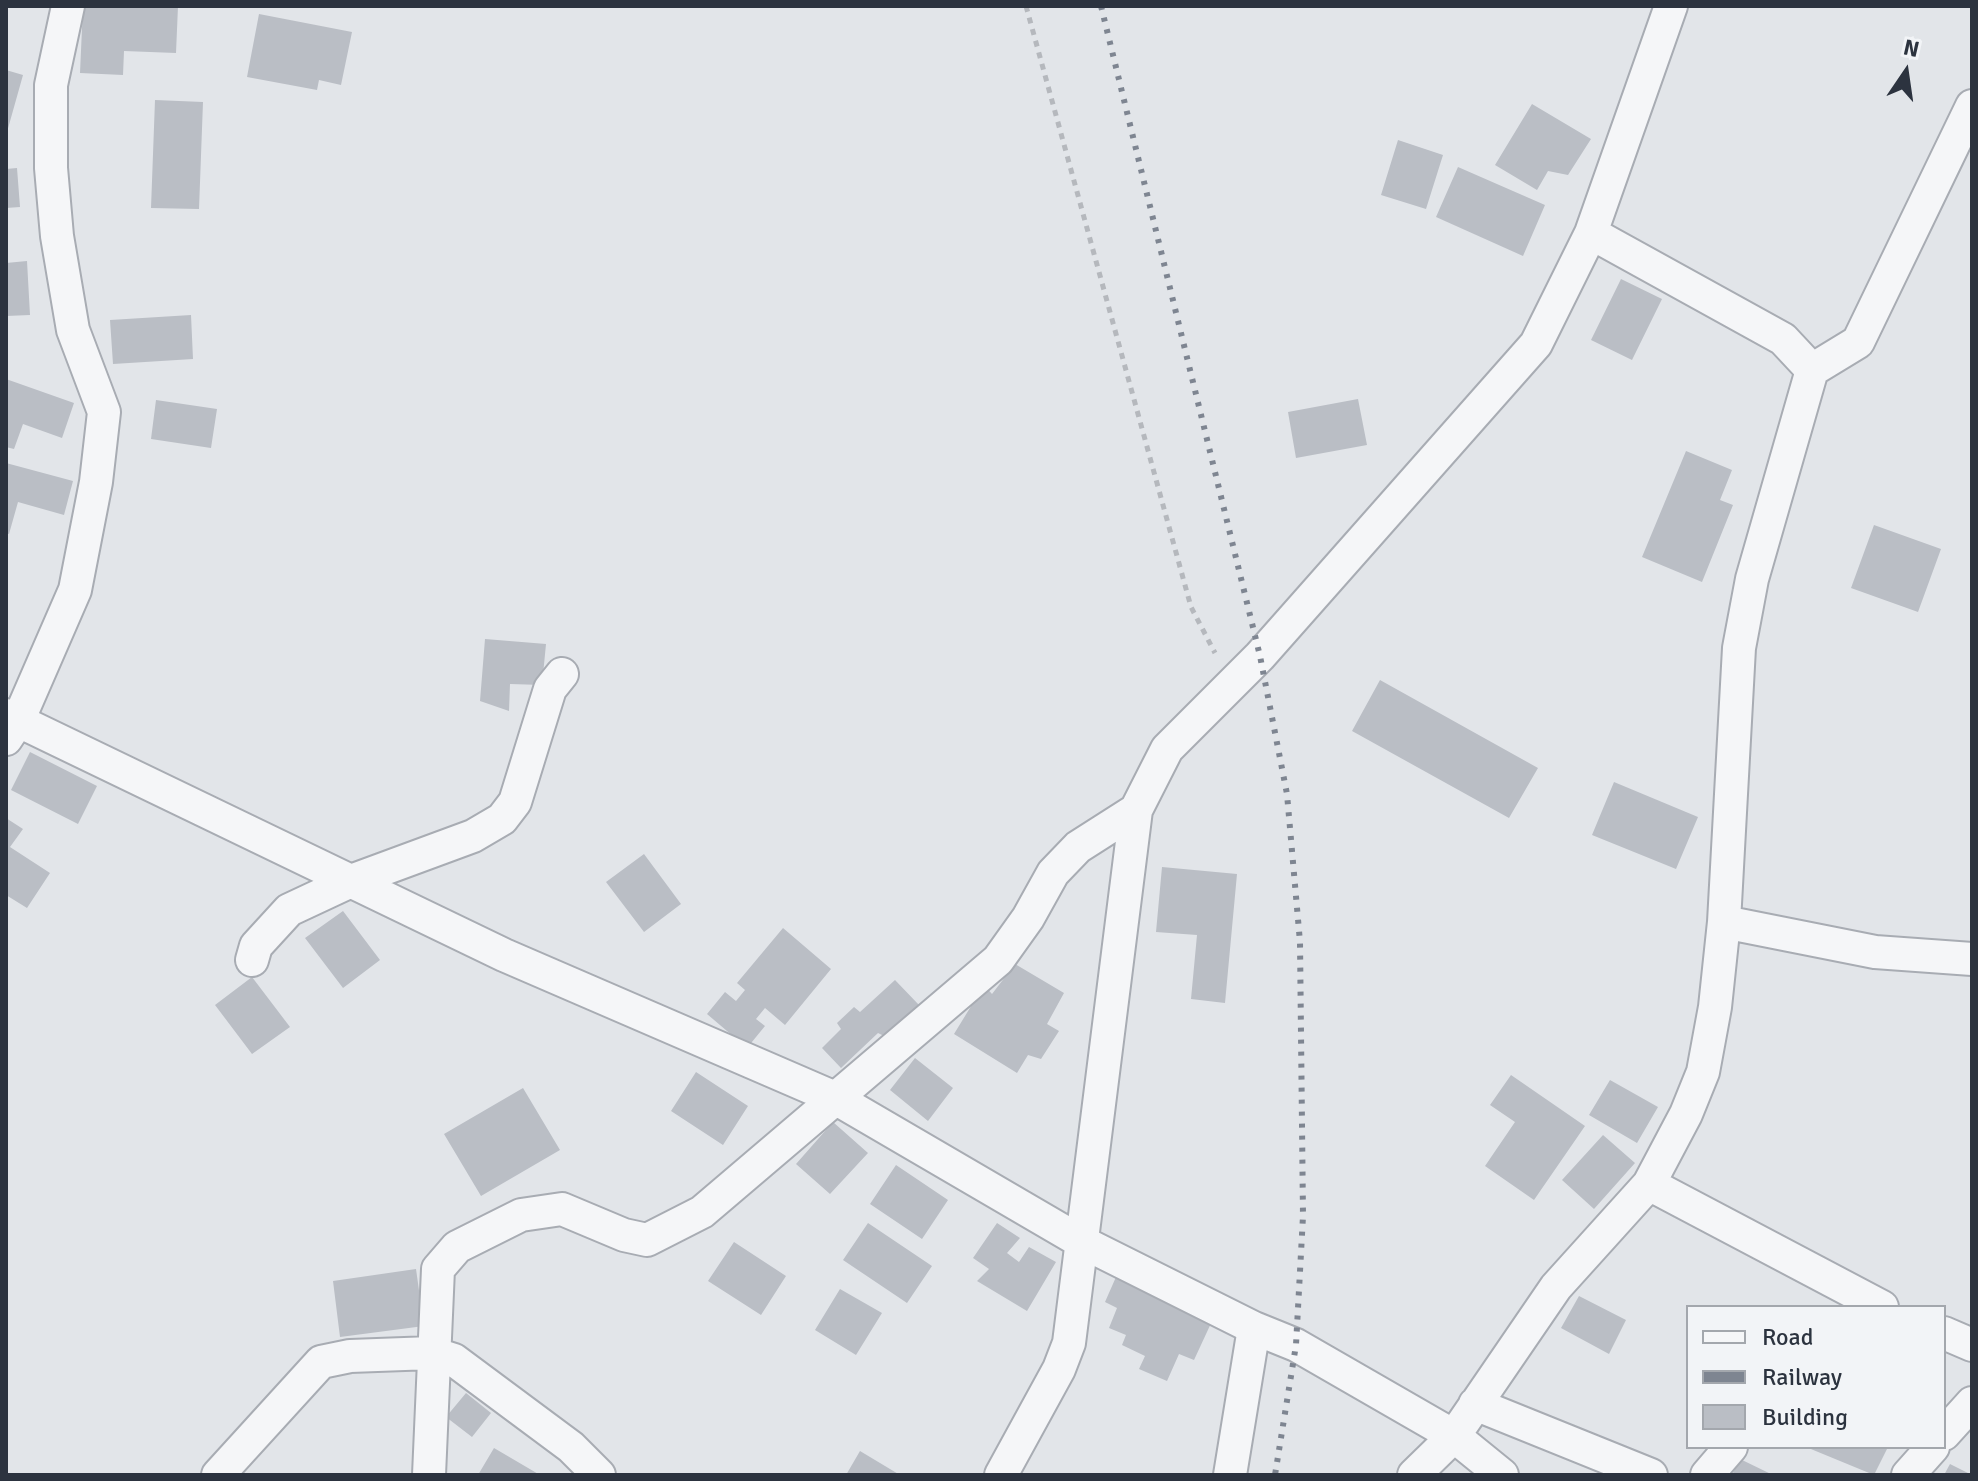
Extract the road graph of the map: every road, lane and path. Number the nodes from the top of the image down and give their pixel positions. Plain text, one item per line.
1 (68, 6) edge
2 (1026, 6) edge
3 (1671, 6) edge
4 (1972, 106) edge
5 (1591, 233) junction
6 (1812, 370) junction
7 (562, 674) dead end
8 (1231, 685) junction
9 (10, 725) edge
10 (1136, 810) junction
11 (351, 881) junction
12 (1724, 922) junction
13 (1972, 959) edge
14 (252, 960) dead end
15 (835, 1098) junction
16 (1649, 1184) junction
17 (1080, 1241) junction
18 (1864, 1304) edge
19 (1254, 1328) junction
20 (1946, 1334) edge
21 (1972, 1345) edge
22 (432, 1353) junction
23 (1972, 1403) edge
24 (1475, 1404) junction
25 (1946, 1432) edge
26 (1454, 1436) junction
27 (1729, 1449) edge
28 (1931, 1449) edge
29 (218, 1475) edge
30 (429, 1475) edge
31 (599, 1475) edge
32 (1001, 1475) edge
33 (1230, 1475) edge
34 (1414, 1475) edge
35 (1502, 1475) edge
36 (1651, 1475) edge
37 (1707, 1475) edge
38 (1908, 1475) edge

1 - 9 street
2 - 8 path
3 - 5 street
4 - 6 street
5 - 6 street
5 - 8 street
6 - 12 street
7 - 11 street
8 - 10 street
9 - 11 street
10 - 15 street
10 - 17 street
11 - 14 street
11 - 15 street
12 - 13 street
12 - 16 street
15 - 17 street
15 - 22 street
16 - 18 street
16 - 24 street
17 - 19 street
17 - 32 street
19 - 26 street
19 - 33 street
20 - 21 street
22 - 29 street
22 - 30 street
22 - 31 street
23 - 25 street
24 - 26 street
24 - 36 street
26 - 34 street
26 - 35 street
27 - 37 street
28 - 38 street

